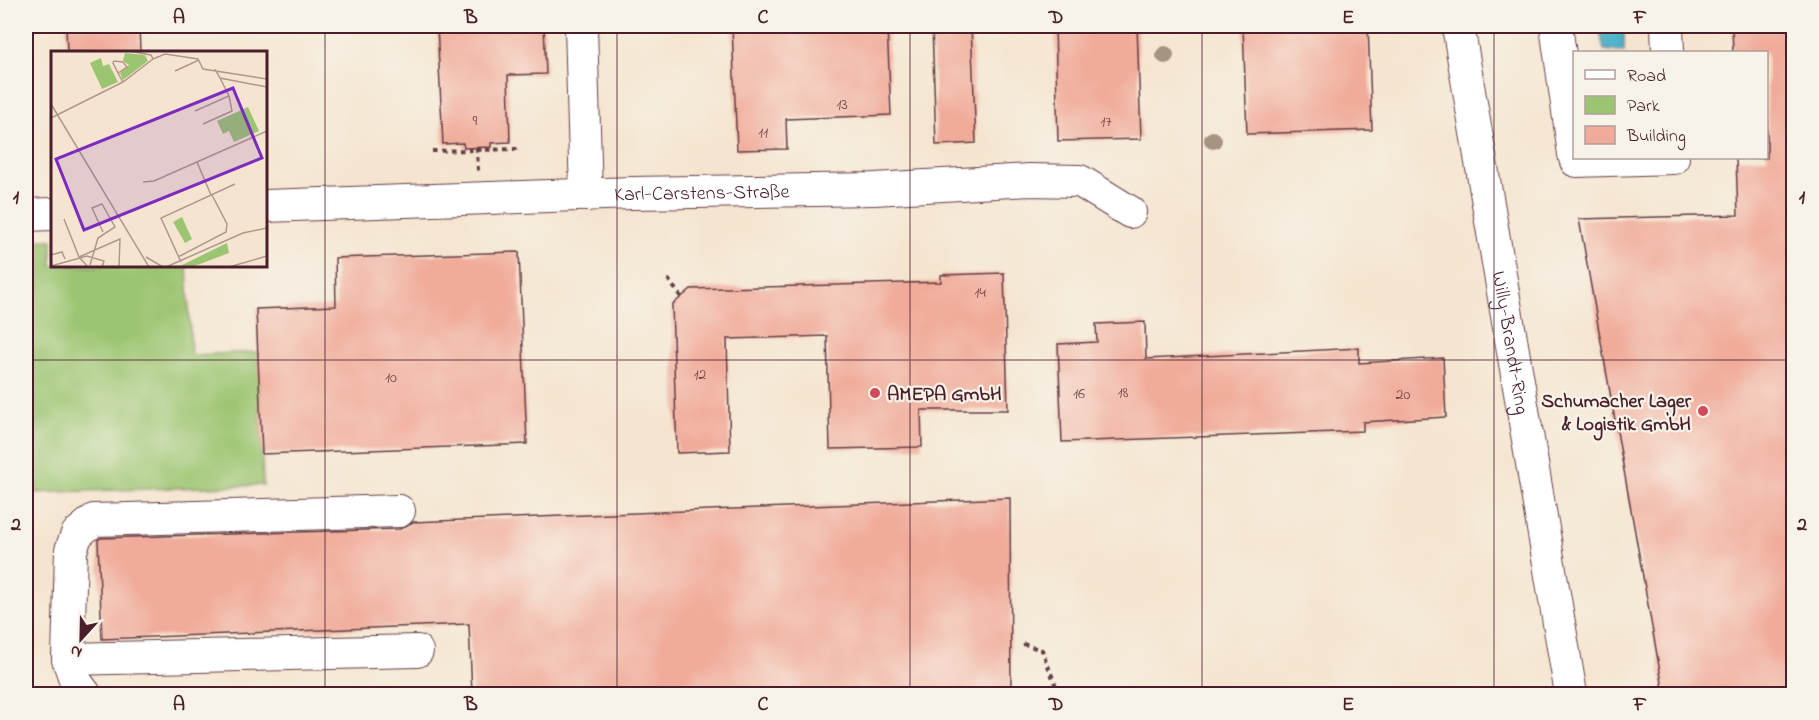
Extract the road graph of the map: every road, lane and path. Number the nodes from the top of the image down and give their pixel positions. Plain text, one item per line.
1 (581, 26) edge
2 (1458, 26) edge
3 (1556, 26) edge
4 (1666, 26) edge
5 (1668, 51) edge
6 (1573, 142) edge
7 (518, 149) dead end
8 (432, 151) dead end
9 (1575, 159) edge
10 (1640, 159) edge
11 (585, 195) junction
12 (267, 206) edge
13 (1130, 212) dead end
14 (51, 214) edge
15 (26, 215) edge
16 (668, 279) dead end
17 (681, 297) dead end
18 (399, 511) dead end
19 (1023, 644) dead end
20 (417, 651) dead end
21 (68, 659) junction
22 (85, 694) edge
23 (1059, 694) edge
24 (1570, 694) edge

1 - 11 street
2 - 24 street, Willy-Brandt-Ring
3 - 6 street
4 - 5 street
7 - 8 path
9 - 10 street
11 - 12 street, Karl-Carstens-Straße
11 - 13 street, Karl-Carstens-Straße
14 - 15 street
16 - 17 path
18 - 21 street
19 - 23 path
20 - 21 street
21 - 22 street

